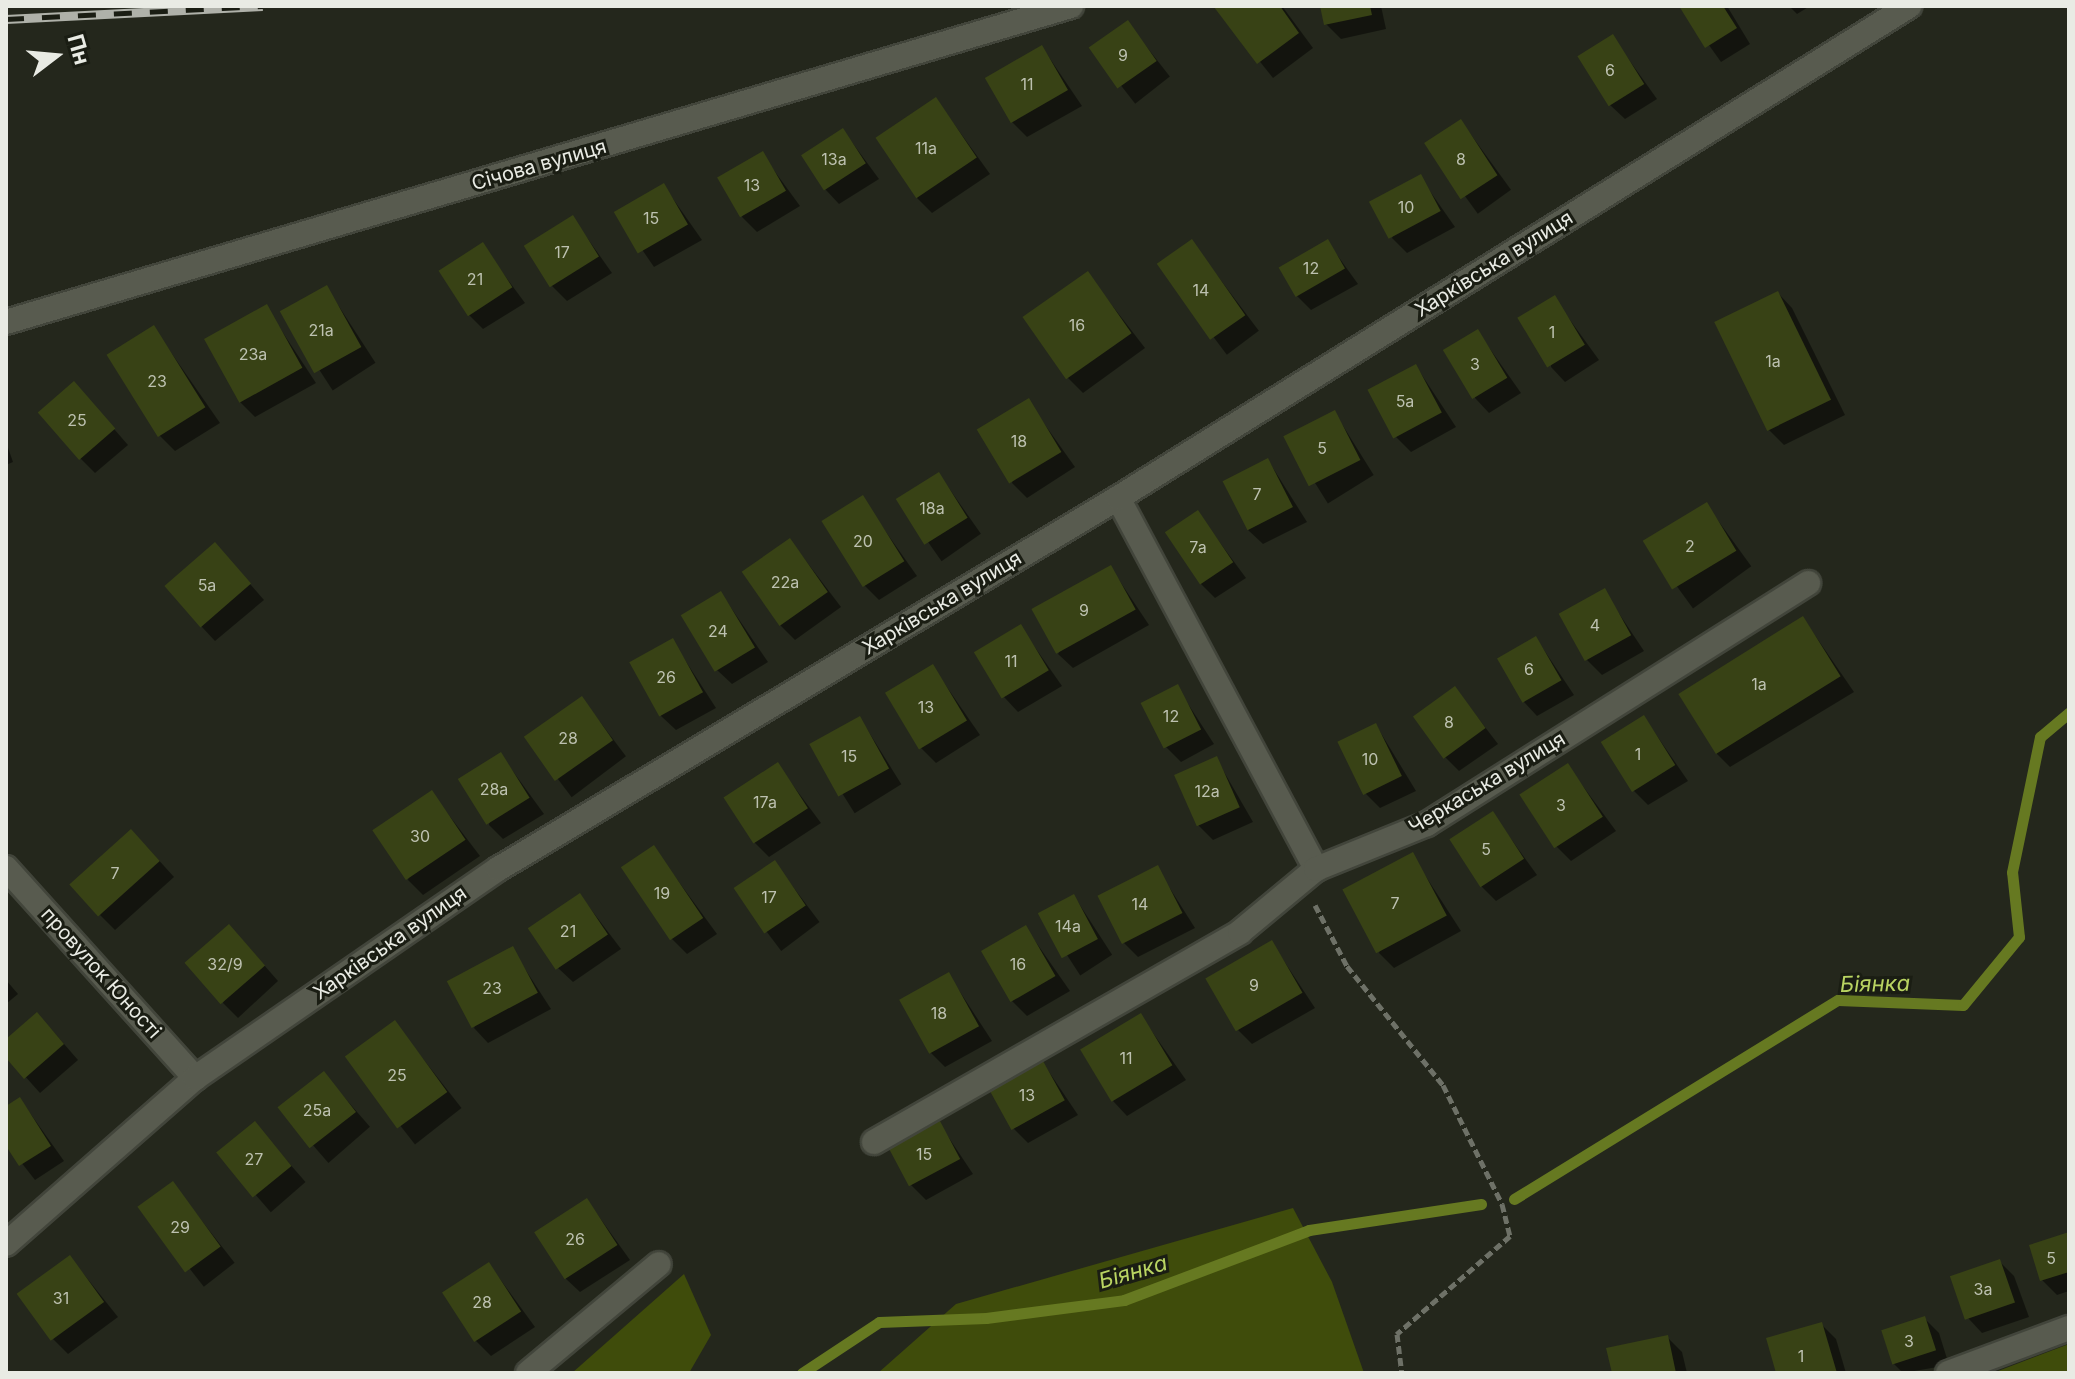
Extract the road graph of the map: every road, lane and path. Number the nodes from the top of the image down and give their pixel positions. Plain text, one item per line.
1 (1071, 6) edge
2 (1909, 6) edge
3 (6, 322) edge
4 (1118, 498) junction
5 (1808, 583) dead end
6 (6, 868) edge
7 (1316, 869) junction
8 (195, 1078) junction
9 (874, 1142) dead end
10 (6, 1244) edge
11 (659, 1264) dead end
12 (2069, 1328) edge
13 (528, 1373) edge
14 (1402, 1373) edge
15 (1948, 1373) edge

1 - 3 street, Січова вулиця
2 - 4 street, Харківська вулиця
4 - 7 street
4 - 8 street, Харківська вулиця
5 - 7 street, Черкаська вулиця
6 - 8 street, провулок Юності
7 - 9 street, Черкаська вулиця
7 - 14 path
8 - 10 street, Харківська вулиця
11 - 13 street
12 - 15 street

